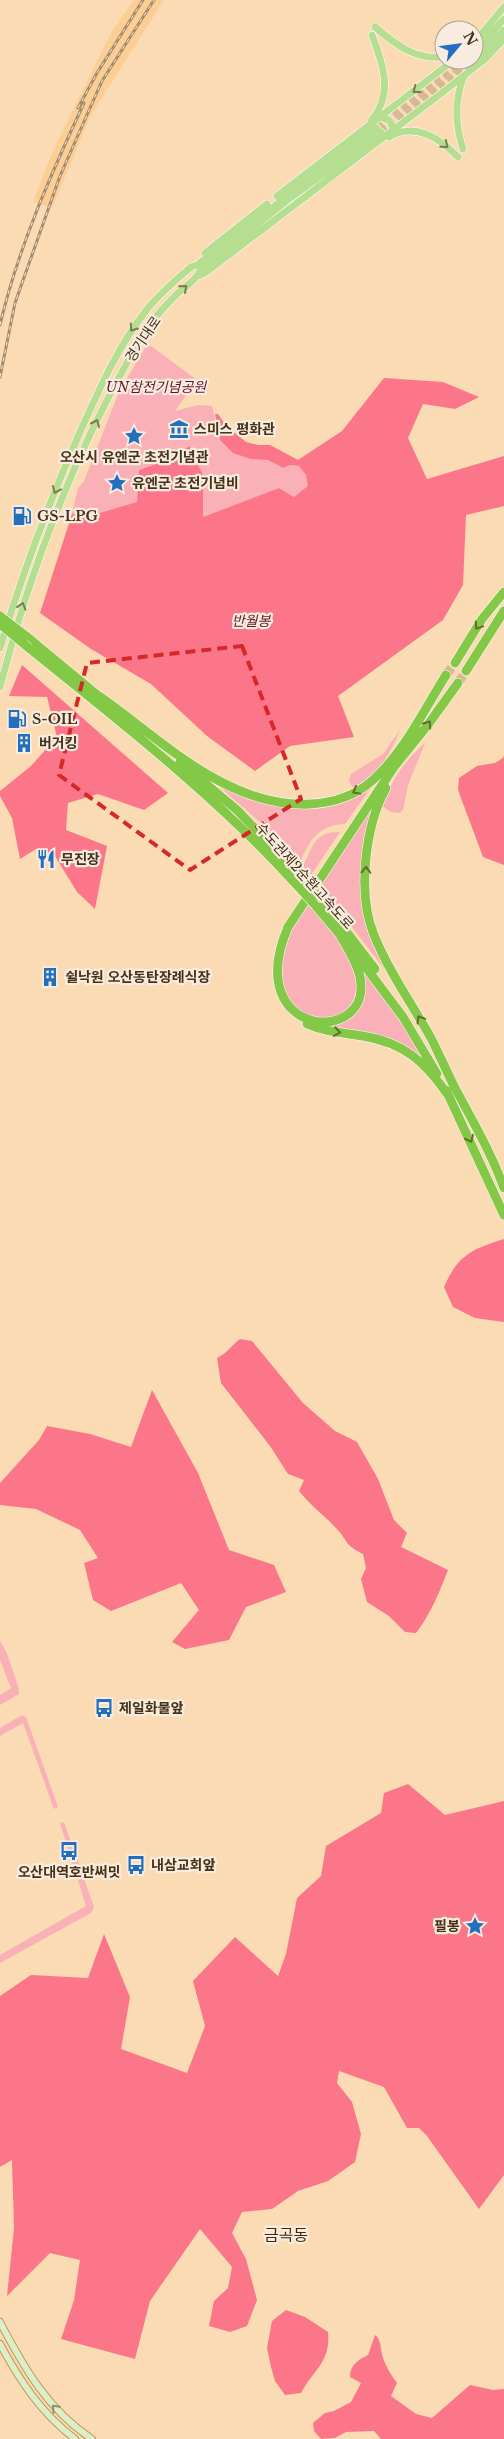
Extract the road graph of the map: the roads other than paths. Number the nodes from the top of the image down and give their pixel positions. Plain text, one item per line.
1 (504, 8) edge
2 (504, 19) edge
3 (375, 27) dead end
4 (504, 30) edge
5 (484, 31) edge
6 (372, 35) dead end
7 (504, 39) edge
8 (484, 41) edge
9 (484, 53) edge
10 (484, 56) edge
11 (434, 58) edge
12 (441, 70) edge
13 (468, 70) edge
14 (464, 75) junction
15 (381, 117) junction
16 (393, 129) junction
17 (353, 139) junction
18 (369, 147) junction
19 (462, 149) dead end
20 (458, 157) dead end
21 (190, 267) junction
22 (198, 276) junction
23 (504, 592) edge
24 (504, 611) edge
25 (0, 616) edge
26 (0, 624) edge
27 (0, 648) edge
28 (455, 663) tunnel mouth
29 (466, 670) tunnel mouth
30 (446, 675) tunnel mouth
31 (458, 683) tunnel mouth
32 (0, 687) edge
33 (99, 696) junction
34 (395, 761) junction
35 (296, 877) junction
36 (339, 932) junction
37 (448, 1095) junction
38 (504, 1188) edge
39 (504, 1215) edge
40 (0, 2322) edge
41 (0, 2344) edge
42 (75, 2439) edge
43 (92, 2439) edge

1 - 5 main road
2 - 8 main road
3 - 11 main road
4 - 9 main road
6 - 17 main road
7 - 10 main road
12 -> 15 main road
13 - 14 main road
14 - 16 main road
14 - 19 main road
15 - 16 main road
15 - 17 main road
16 - 18 main road
17 - 21 main road
18 -> 20 main road
18 - 22 main road
21 - 22 main road, 경기대로
21 -> 27 main road, 경기대로
32 -> 22 main road, 경기대로
23 -> 28 highway
24 - 29 highway
25 - 33 highway, 수도권제2순환고속도로, bridge
26 - 35 highway, 수도권제2순환고속도로, bridge
30 - 34 highway
34 -> 31 highway
34 -> 33 highway
33 - 35 highway, 수도권제2순환고속도로
34 - 36 highway
34 -> 37 highway
38 -> 34 highway
35 - 36 highway, 수도권제2순환고속도로, bridge
35 - 38 highway, 수도권제2순환고속도로, bridge
36 - 37 highway, 수도권제2순환고속도로
37 -> 39 highway, 수도권제2순환고속도로
43 -> 40 main road
41 - 42 main road

